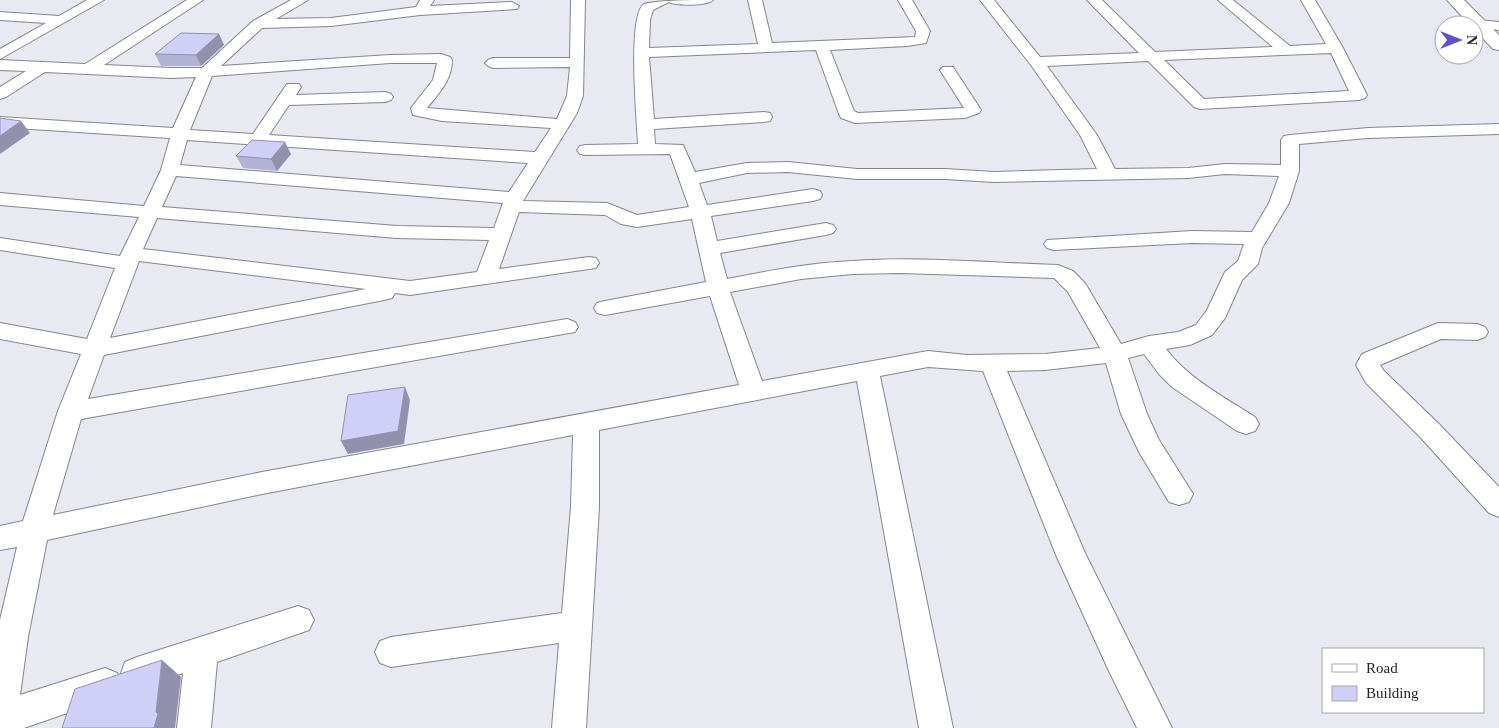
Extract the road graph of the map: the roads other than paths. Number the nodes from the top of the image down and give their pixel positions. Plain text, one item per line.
1 (98, 0) edge
2 (196, 0) edge
3 (301, 0) edge
4 (578, 0) edge
5 (663, 0) edge
6 (674, 0) edge
7 (706, 0) edge
8 (755, 0) edge
9 (904, 0) edge
10 (987, 0) edge
11 (1094, 0) edge
12 (1225, 0) edge
13 (1308, 0) edge
14 (1449, 3) edge
15 (423, 5) edge
16 (512, 6) dead end
17 (1456, 15) edge
18 (1461, 15) edge
19 (0, 16) edge
20 (61, 20) junction
21 (258, 24) junction
22 (1499, 26) edge
23 (1484, 30) edge
24 (1484, 39) edge
25 (821, 45) junction
26 (766, 47) junction
27 (1336, 48) junction
28 (1286, 50) junction
29 (1496, 51) edge
30 (642, 53) junction
31 (0, 55) edge
32 (1150, 57) junction
33 (577, 62) junction
34 (1036, 62) junction
35 (493, 63) dead end
36 (0, 65) edge
37 (307, 65) junction
38 (42, 67) junction
39 (88, 69) junction
40 (948, 70) dead end
41 (206, 72) junction
42 (0, 94) edge
43 (385, 97) dead end
44 (284, 100) junction
45 (764, 117) dead end
46 (0, 122) edge
47 (562, 124) junction
48 (646, 124) junction
49 (1499, 130) edge
50 (180, 133) junction
51 (258, 139) junction
52 (586, 150) dead end
53 (647, 150) junction
54 (540, 158) junction
55 (170, 170) junction
56 (1290, 171) junction
57 (1109, 175) junction
58 (688, 179) junction
59 (813, 195) dead end
60 (0, 199) edge
61 (512, 202) junction
62 (152, 210) junction
63 (700, 211) junction
64 (826, 229) dead end
65 (502, 234) junction
66 (1258, 238) junction
67 (0, 244) edge
68 (1054, 244) dead end
69 (710, 248) junction
70 (130, 259) junction
71 (589, 263) dead end
72 (486, 277) junction
73 (718, 287) junction
74 (410, 288) junction
75 (605, 308) dead end
76 (567, 327) dead end
77 (0, 331) edge
78 (1476, 332) dead end
79 (1149, 344) junction
80 (95, 349) junction
81 (1115, 354) junction
82 (992, 363) junction
83 (867, 370) junction
84 (754, 392) junction
85 (71, 411) junction
86 (586, 423) junction
87 (1246, 424) dead end
88 (1179, 494) dead end
89 (1499, 505) edge
90 (35, 529) junction
91 (0, 538) edge
92 (298, 620) dead end
93 (576, 626) junction
94 (202, 652) junction
95 (391, 652) dead end
96 (0, 718) edge
97 (194, 728) edge
98 (569, 728) edge
99 (936, 728) edge
100 (1155, 728) edge

1 - 20 street
2 - 39 street
3 - 21 street
4 - 33 street
5 - 30 street
6 - 7 street
8 - 26 street
9 - 25 street
10 - 34 street
11 - 32 street
12 - 28 street
13 - 27 street
14 - 17 street
14 - 18 street
15 - 16 street
15 - 21 street
19 - 20 street
20 - 31 street
21 - 41 street
22 - 23 street
24 - 29 street
25 - 26 street
25 - 40 street
26 - 30 street
27 - 28 street
27 - 32 street
28 - 32 street
30 - 48 street
32 - 34 street
33 - 35 street
33 - 47 street
34 - 57 street
36 - 38 street
37 - 41 street
37 - 44 street
37 - 47 street
38 - 39 street
38 - 42 street
39 - 41 street
41 - 50 street
43 - 44 street
44 - 51 street
45 - 48 street
46 - 50 street
47 - 54 street
48 - 53 street
49 - 56 street
50 - 51 street
50 - 55 street
51 - 54 street
52 - 53 street
53 - 58 street
54 - 61 street
55 - 61 street
55 - 62 street
56 - 57 street
56 - 66 street
57 - 58 street
58 - 63 street
59 - 63 street
60 - 62 street
61 - 63 street
61 - 65 street
62 - 65 street
62 - 70 street
63 - 69 street
64 - 69 street
65 - 72 street
66 - 68 street
66 - 79 street
67 - 70 street
69 - 73 street
70 - 74 street
70 - 80 street
71 - 72 street
72 - 74 street
73 - 75 street
73 - 81 street
73 - 84 street
74 - 80 street
76 - 85 street
77 - 80 street
78 - 89 street
79 - 81 street
79 - 87 street
80 - 85 street
81 - 82 street
81 - 88 street
82 - 83 street
82 - 100 street
83 - 84 street
83 - 99 street
84 - 86 street
85 - 90 street
86 - 90 street
86 - 93 street
90 - 91 street
90 - 96 street
92 - 94 street
93 - 95 street
93 - 98 street
94 - 96 street
94 - 97 street

